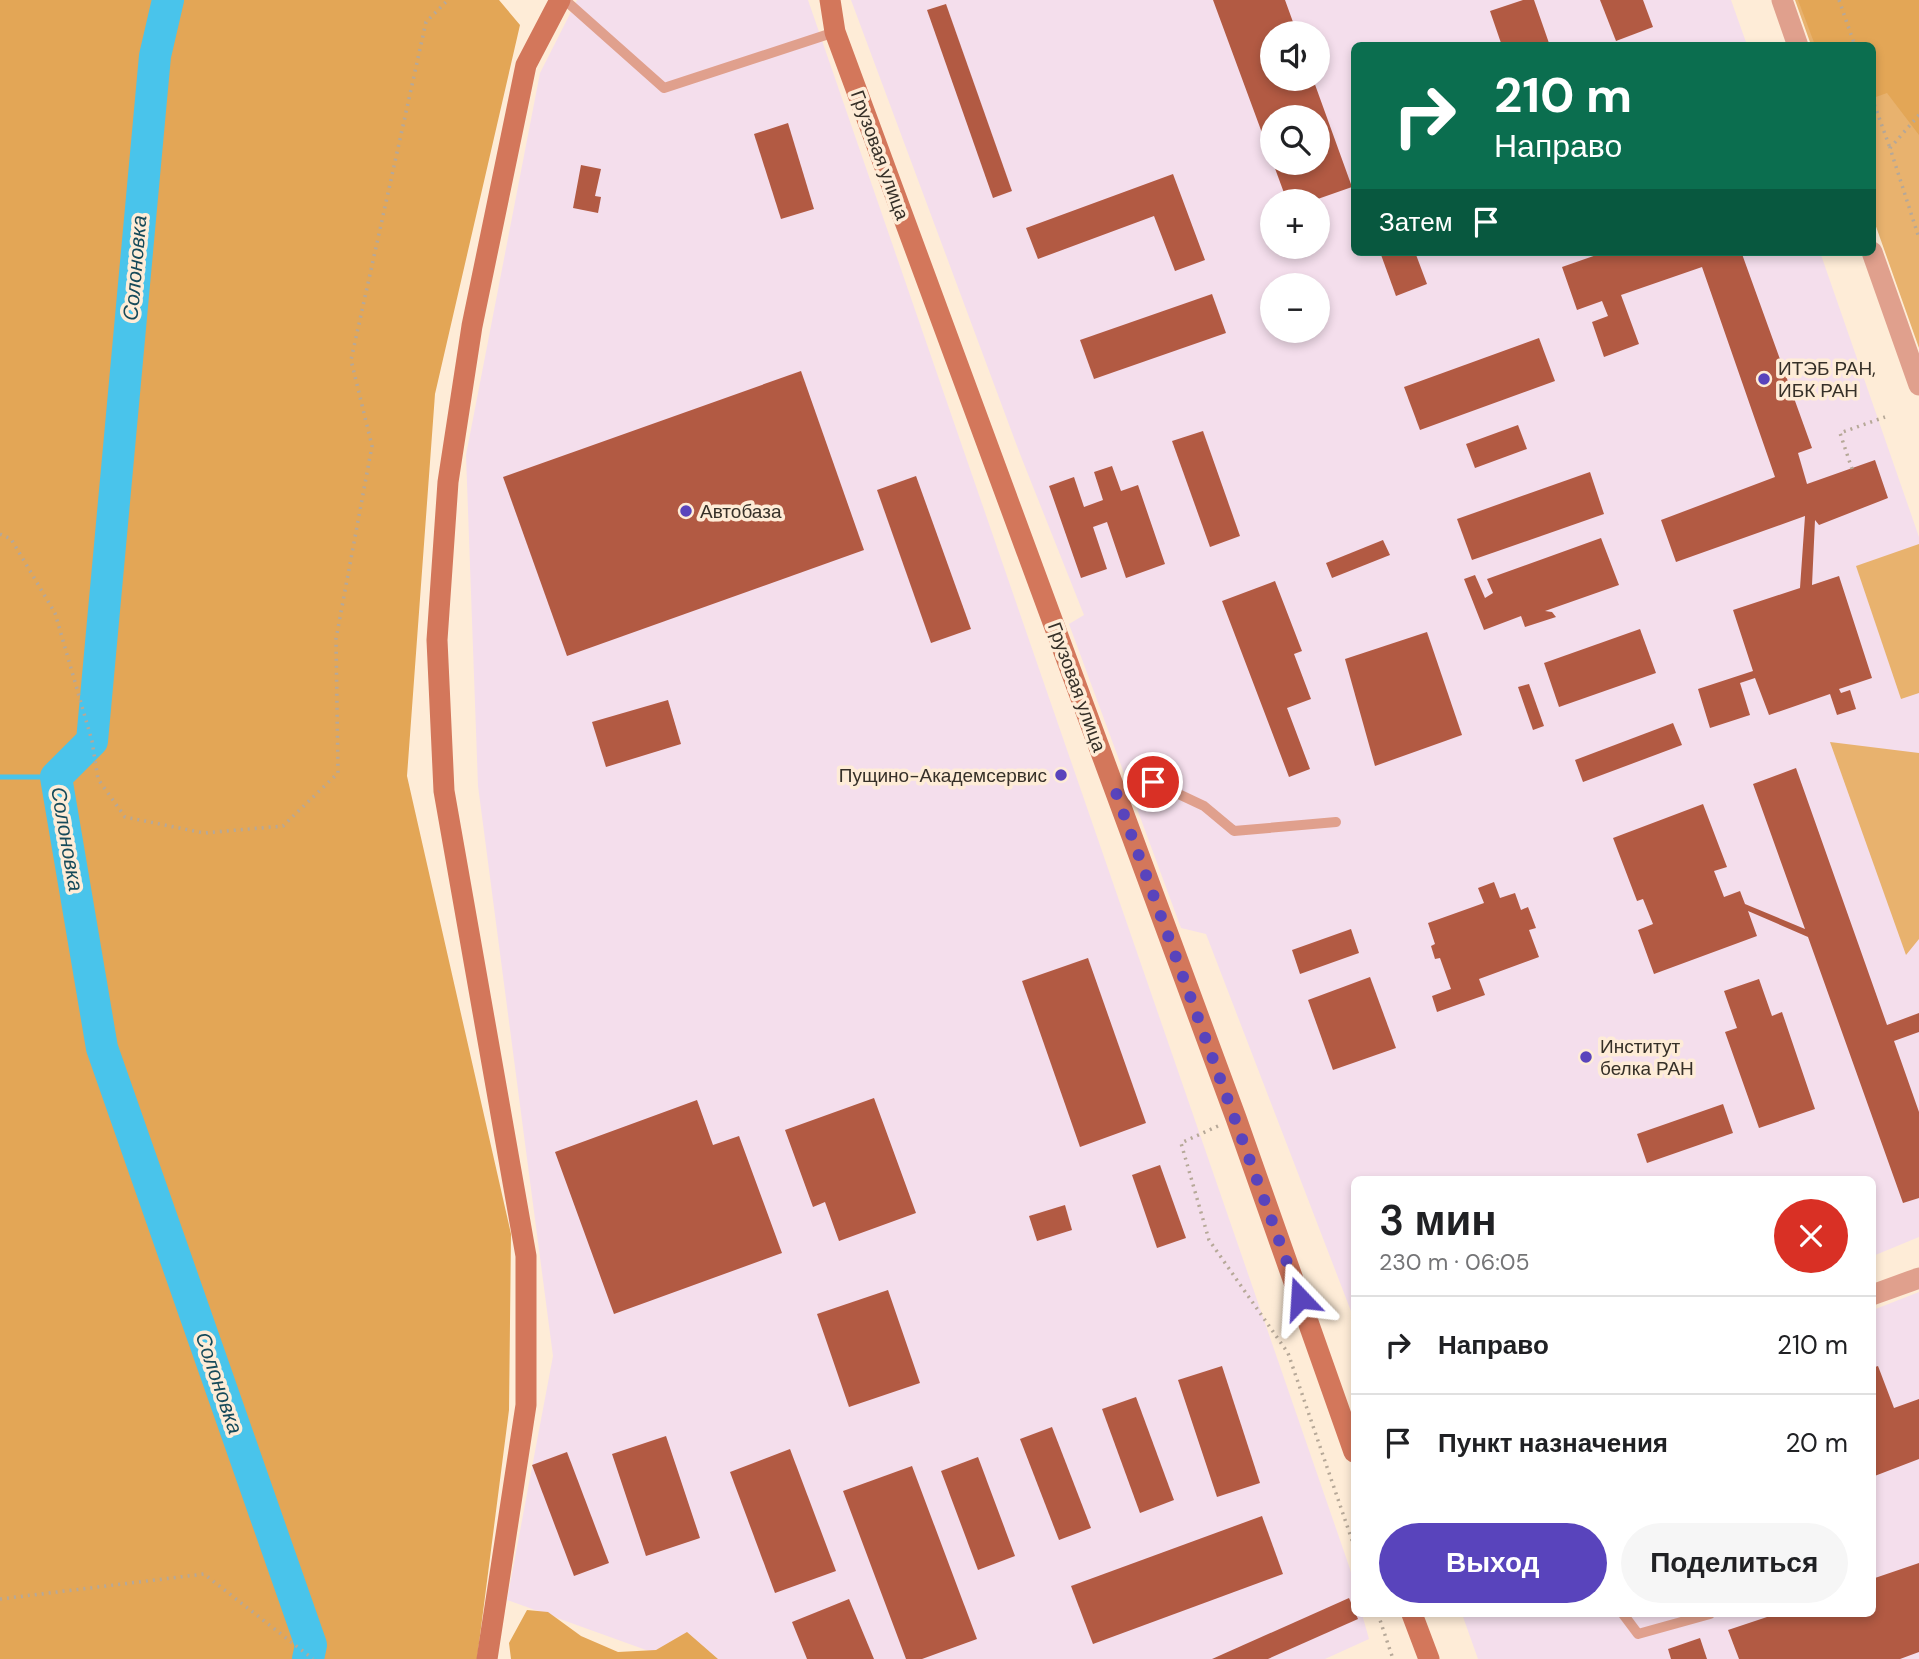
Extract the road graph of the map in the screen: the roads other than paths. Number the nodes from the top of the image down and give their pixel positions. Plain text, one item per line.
1 (562, 0) edge
2 (830, 0) edge
3 (1782, 0) edge
4 (835, 32) junction
5 (1797, 42) edge
6 (1873, 256) edge
7 (1919, 385) edge
8 (1115, 790) junction
9 (1336, 822) dead end
10 (1919, 1278) edge
11 (1876, 1294) edge
12 (1351, 1444) edge
13 (1413, 1617) edge
14 (1625, 1617) edge
15 (1699, 1617) edge
16 (486, 1659) edge
17 (1429, 1659) edge

1 - 4 lane
1 - 16 street
2 - 4 street, Грузовая улица
3 - 5 street
4 - 8 street, Грузовая улица
6 - 7 street
8 - 9 lane
8 - 12 street, Грузовая улица
10 - 11 street
13 - 17 street
14 - 15 lane

